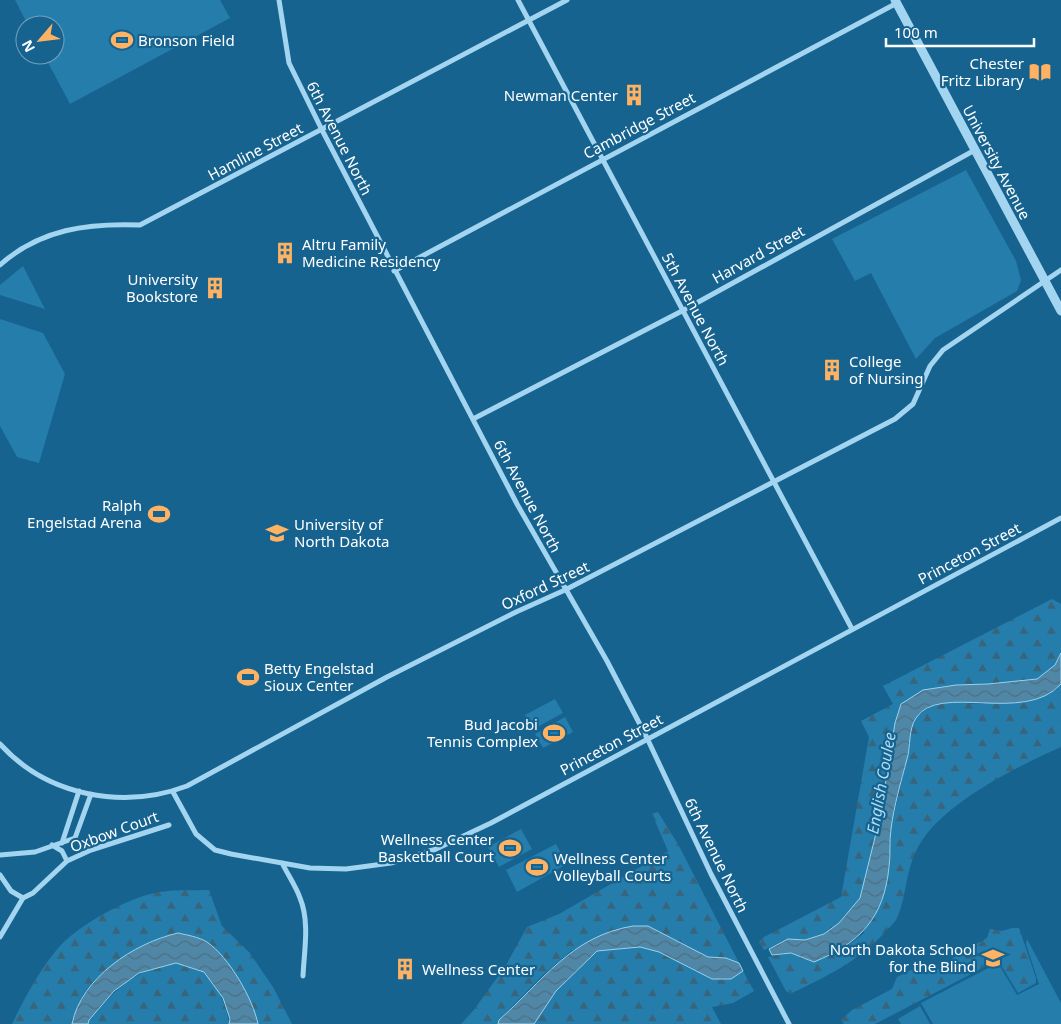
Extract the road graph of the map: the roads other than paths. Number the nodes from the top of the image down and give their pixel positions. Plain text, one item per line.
1 (279, 0) edge
2 (518, 0) edge
3 (567, 0) edge
4 (896, 1) edge
5 (529, 20) junction
6 (322, 130) junction
7 (975, 150) junction
8 (603, 159) junction
9 (0, 265) edge
10 (1061, 270) edge
11 (394, 271) junction
12 (1045, 281) junction
13 (682, 311) junction
14 (1061, 311) edge
15 (473, 419) junction
16 (774, 482) junction
17 (1061, 518) edge
18 (565, 590) junction
19 (852, 629) junction
20 (648, 738) junction
21 (0, 744) edge
22 (80, 791) junction
23 (173, 792) junction
24 (92, 794) junction
25 (169, 825) dead end
26 (62, 843) junction
27 (52, 845) junction
28 (0, 855) edge
29 (67, 861) junction
30 (282, 863) junction
31 (0, 875) edge
32 (23, 898) junction
33 (0, 937) edge
34 (303, 976) dead end
35 (789, 1024) edge

1 - 6 street, 6th Avenue North
2 - 5 street, 5th Avenue North
3 - 5 street, Hamline Street
4 - 7 street, University Avenue
4 - 8 street, Cambridge Street
5 - 6 street, Hamline Street
5 - 8 street, 5th Avenue North
6 - 9 street, Hamline Street
6 - 11 street, 6th Avenue North
7 - 12 street, University Avenue
7 - 13 street, Harvard Street
8 - 11 street, Cambridge Street
8 - 13 street, 5th Avenue North
10 - 12 street, Oxford Street
11 - 15 street, 6th Avenue North
12 - 14 street, University Avenue
12 - 16 street, Oxford Street
13 - 15 street, Harvard Street
13 - 16 street, 5th Avenue North
15 - 18 street, 6th Avenue North
16 - 18 street, Oxford Street
16 - 19 street, 5th Avenue North
17 - 19 street, Princeton Street
18 - 20 street, 6th Avenue North
18 - 23 street, Oxford Street
19 - 20 street, Princeton Street
20 - 30 street, Princeton Street
20 - 35 street, 6th Avenue North
21 - 22 street, Oxford Street
22 - 24 street, Oxford Street
22 - 26 street, Oxbow Court
23 - 24 street, Oxford Street
23 - 30 street, Princeton Street
24 - 26 street, Oxbow Court
25 - 29 street, Oxbow Court
26 - 27 street, Oxbow Court
27 - 28 street, Oxbow Court
27 - 29 street, Oxbow Court
29 - 32 street, Oxbow Court
30 - 34 street
31 - 32 street
32 - 33 street, Oxbow Court

